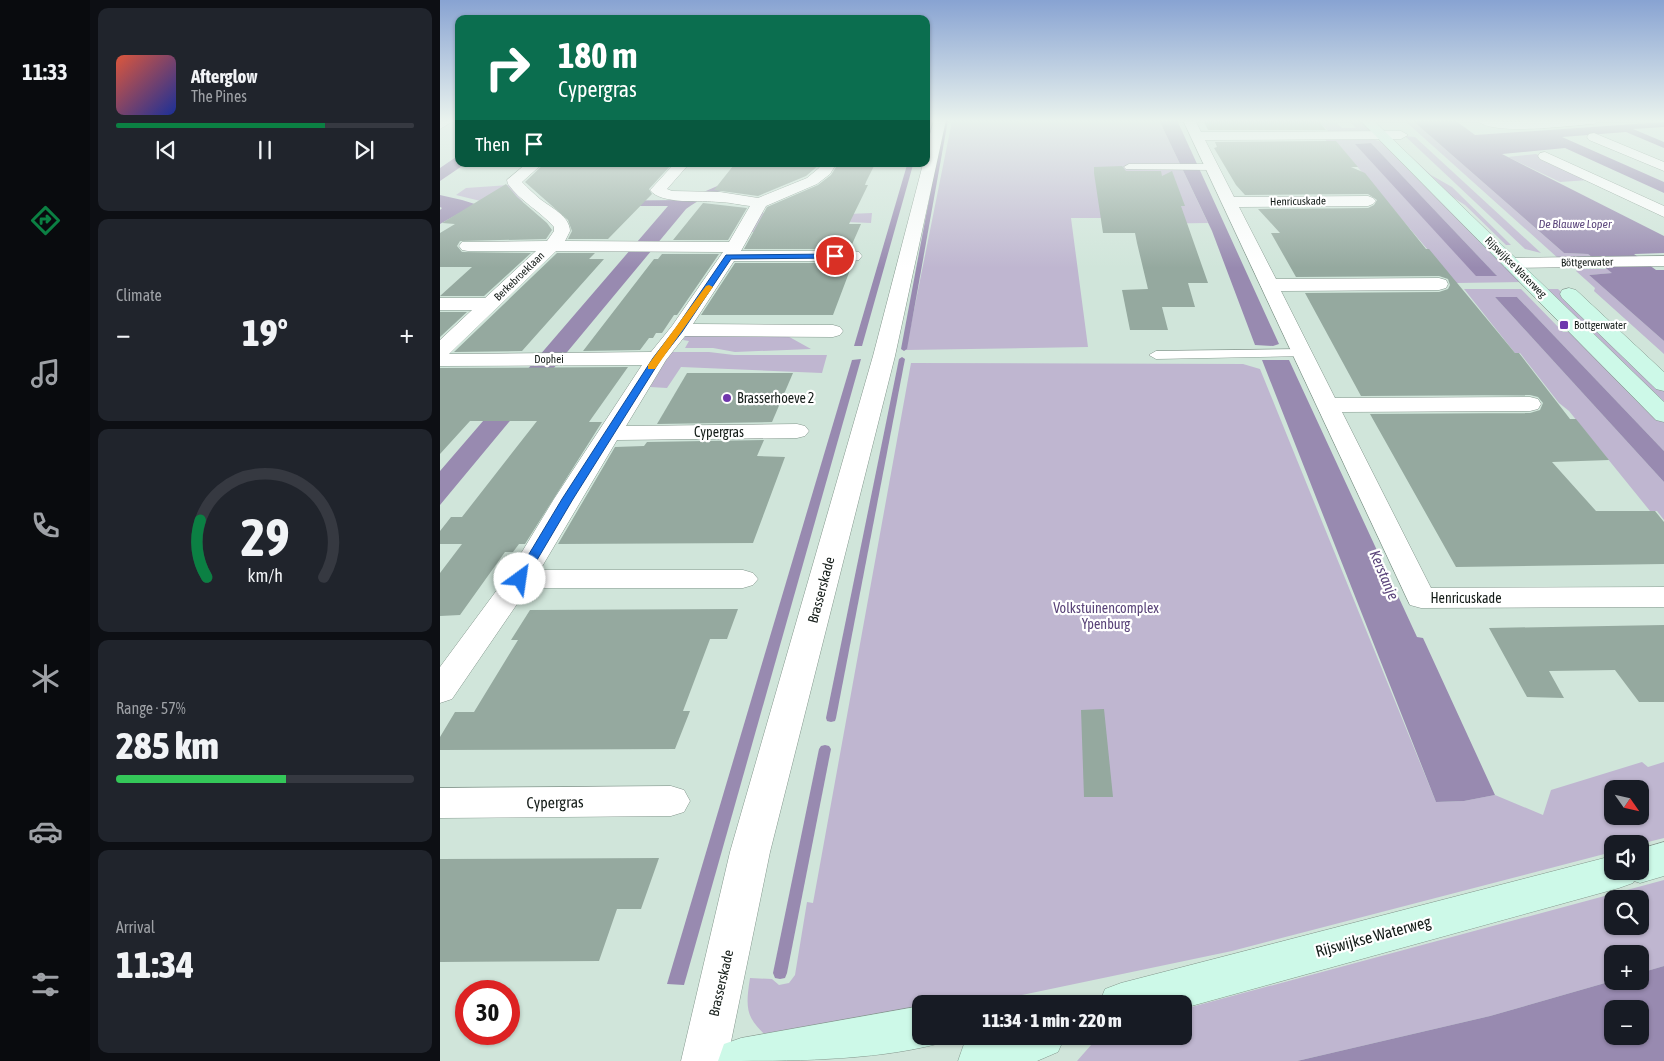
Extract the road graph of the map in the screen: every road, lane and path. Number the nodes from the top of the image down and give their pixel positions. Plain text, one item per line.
1 (528, 170) edge
2 (677, 170) edge
3 (825, 170) edge
4 (928, 170) edge
5 (1207, 170) edge
6 (1423, 170) edge
7 (1574, 170) edge
8 (1447, 179) dead end
9 (1368, 201) dead end
10 (1228, 202) junction
11 (760, 203) junction
12 (1664, 212) edge
13 (468, 246) dead end
14 (549, 248) junction
15 (732, 252) junction
16 (852, 256) dead end
17 (1657, 261) edge
18 (1511, 262) junction
19 (1535, 262) junction
20 (1439, 284) dead end
21 (1269, 285) junction
22 (440, 304) edge
23 (490, 304) junction
24 (679, 330) junction
25 (833, 331) dead end
26 (440, 351) edge
27 (1302, 353) junction
28 (1156, 355) dead end
29 (657, 358) junction
30 (440, 360) edge
31 (1664, 384) edge
32 (1530, 404) dead end
33 (1328, 405) junction
34 (1664, 415) edge
35 (797, 431) dead end
36 (610, 433) junction
37 (520, 579) junction
38 (742, 579) dead end
39 (1664, 597) edge
40 (442, 683) edge
41 (671, 801) dead end
42 (440, 803) edge
43 (1664, 860) edge
44 (1649, 864) edge
45 (1604, 875) edge
46 (1147, 995) edge
47 (912, 1030) edge
48 (1020, 1045) edge
49 (704, 1061) edge
50 (741, 1061) edge
51 (981, 1061) edge

1 - 14 street, Berkebroeklaan
2 - 11 street
3 - 11 street
4 - 49 street, Brasserskade
5 - 10 street, Henricuskade
6 - 18 main road, Rijswijkse Waterweg
7 - 12 street
8 - 19 main road, Rijswijkse Waterweg
9 - 10 street, Henricuskade
10 - 21 street, Henricuskade
11 - 15 street
13 - 14 street, Berkebroeklaan
14 - 15 street
14 - 23 street, Berkebroeklaan
15 - 16 street
15 - 24 street
17 - 19 street, Böttgerwater
18 - 19 street, Böttgerwater
18 - 34 main road, Rijswijkse Waterweg
19 - 31 main road, Rijswijkse Waterweg
20 - 21 street
21 - 27 street, Henricuskade
22 - 23 street, Berkebroeklaan
23 - 26 street, Berkebroeklaan
24 - 25 street
24 - 29 street
27 - 28 lane
27 - 33 street, Henricuskade
29 - 30 street, Dophei
29 - 36 street
32 - 33 street
33 - 39 street, Henricuskade
35 - 36 street, Cypergras
36 - 37 street
37 - 38 street
37 - 40 street
41 - 42 street, Cypergras
43 - 44 main road
45 - 46 main road, Rijswijkse Waterweg
47 - 50 main road
48 - 51 main road

